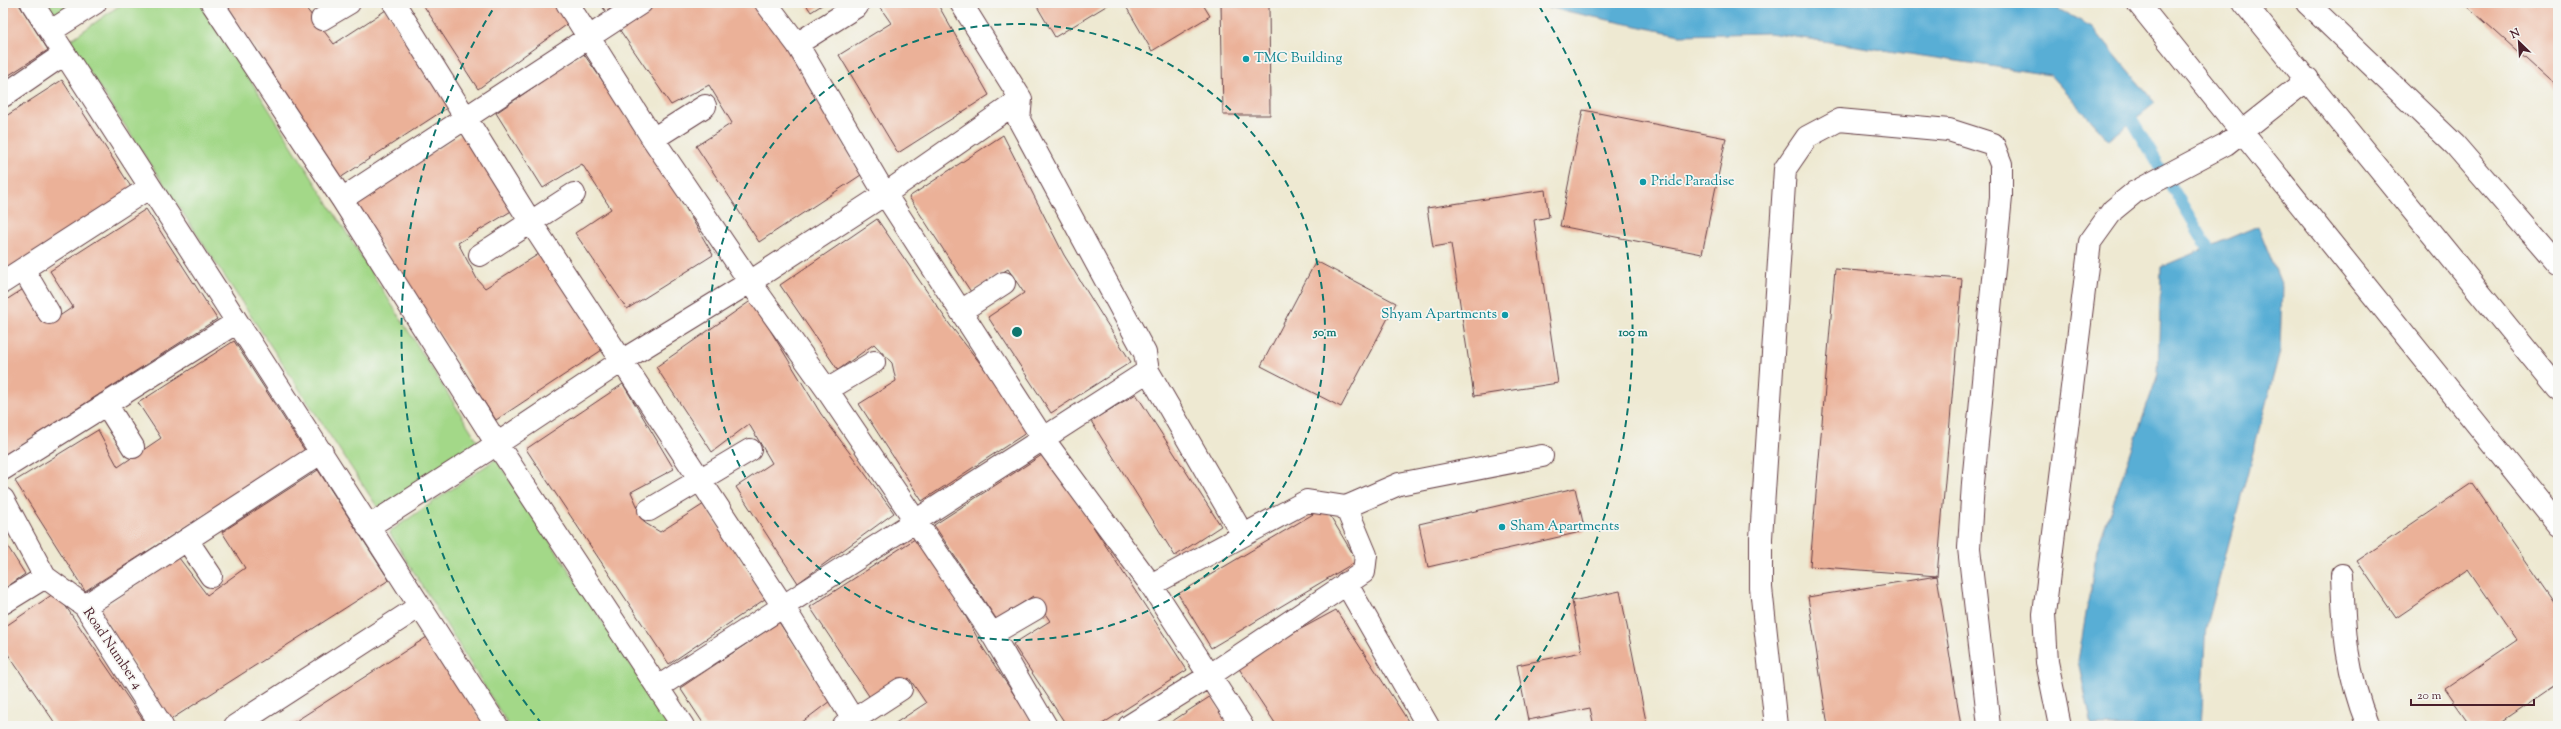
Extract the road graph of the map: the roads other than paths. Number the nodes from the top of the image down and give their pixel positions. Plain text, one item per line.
1 (32, 3) edge
2 (95, 3) edge
3 (212, 3) edge
4 (348, 3) edge
5 (394, 3) edge
6 (567, 3) edge
7 (641, 3) edge
8 (766, 3) edge
9 (961, 3) edge
10 (2138, 3) edge
11 (2244, 3) edge
12 (2307, 3) edge
13 (857, 6) dead end
14 (322, 19) dead end
15 (51, 31) junction
16 (588, 36) junction
17 (797, 44) junction
18 (64, 54) junction
19 (2308, 79) junction
20 (3, 96) edge
21 (1021, 99) junction
22 (705, 106) dead end
23 (465, 117) junction
24 (2243, 130) junction
25 (653, 139) junction
26 (150, 187) junction
27 (574, 194) dead end
28 (885, 194) junction
29 (342, 199) junction
30 (530, 221) junction
31 (480, 255) dead end
32 (2558, 264) edge
33 (23, 269) junction
34 (3, 282) edge
35 (750, 282) junction
36 (1004, 283) dead end
37 (961, 311) junction
38 (49, 312) dead end
39 (237, 322) junction
40 (623, 360) junction
41 (874, 362) dead end
42 (1148, 371) junction
43 (2558, 389) edge
44 (827, 390) junction
45 (106, 404) junction
46 (1044, 440) junction
47 (497, 444) junction
48 (133, 447) dead end
49 (750, 450) dead end
50 (322, 452) junction
51 (1542, 456) dead end
52 (3, 469) edge
53 (700, 479) junction
54 (3, 499) edge
55 (1346, 507) junction
56 (649, 510) dead end
57 (913, 520) junction
58 (2558, 525) edge
59 (368, 526) junction
60 (1243, 535) junction
61 (187, 540) junction
62 (2342, 575) dead end
63 (211, 576) dead end
64 (45, 577) junction
65 (1346, 583) junction
66 (1151, 585) junction
67 (3, 603) edge
68 (85, 606) junction
69 (420, 606) junction
70 (783, 606) junction
71 (1035, 608) dead end
72 (992, 634) junction
73 (1210, 676) junction
74 (658, 687) junction
75 (901, 689) dead end
76 (852, 724) edge
77 (162, 726) edge
78 (235, 726) edge
79 (497, 726) edge
80 (683, 726) edge
81 (1046, 726) edge
82 (1129, 726) edge
83 (1242, 726) edge
84 (1428, 726) edge
85 (1776, 726) edge
86 (1989, 726) edge
87 (2060, 726) edge
88 (2368, 726) edge

1 - 15 street
2 - 15 street
3 - 29 street
4 - 14 street
5 - 23 street
6 - 16 street
7 - 16 street
8 - 17 street
9 - 21 street
10 - 24 street
11 - 19 street
12 - 32 street
13 - 17 street
15 - 18 street
16 - 23 street
16 - 25 street
17 - 28 street
18 - 20 street
18 - 26 street
19 - 24 street
19 - 43 street
21 - 28 street
21 - 42 street
22 - 25 street
23 - 29 street
23 - 30 street
24 - 58 street
24 - 87 street
25 - 35 street
26 - 33 street
26 - 39 street
27 - 30 street
28 - 35 street
28 - 37 street
29 - 47 street
30 - 31 street
30 - 40 street
33 - 34 street
33 - 38 street
35 - 40 street
35 - 44 street
36 - 37 street
37 - 46 street
39 - 45 street
39 - 50 street
40 - 47 street
40 - 53 street
41 - 44 street
42 - 46 street
42 - 60 street
44 - 57 street
45 - 48 street
45 - 52 street
46 - 57 street
46 - 66 street
47 - 59 street
47 - 74 street
49 - 53 street
50 - 59 street
50 - 61 street
51 - 55 street
53 - 56 street
53 - 70 street
54 - 64 street, Road Number 4
55 - 60 street
55 - 65 street
57 - 70 street
57 - 72 street
59 - 69 street
60 - 66 street
61 - 63 street
61 - 68 street
62 - 88 street
64 - 67 street
64 - 68 street, Road Number 4
65 - 73 street
65 - 84 street
66 - 73 street
68 - 77 street, Road Number 4
69 - 78 street
69 - 79 street
70 - 74 street
70 - 76 street
71 - 72 street
72 - 81 street
73 - 82 street
73 - 83 street
74 - 80 street
75 - 76 street
85 - 86 street

